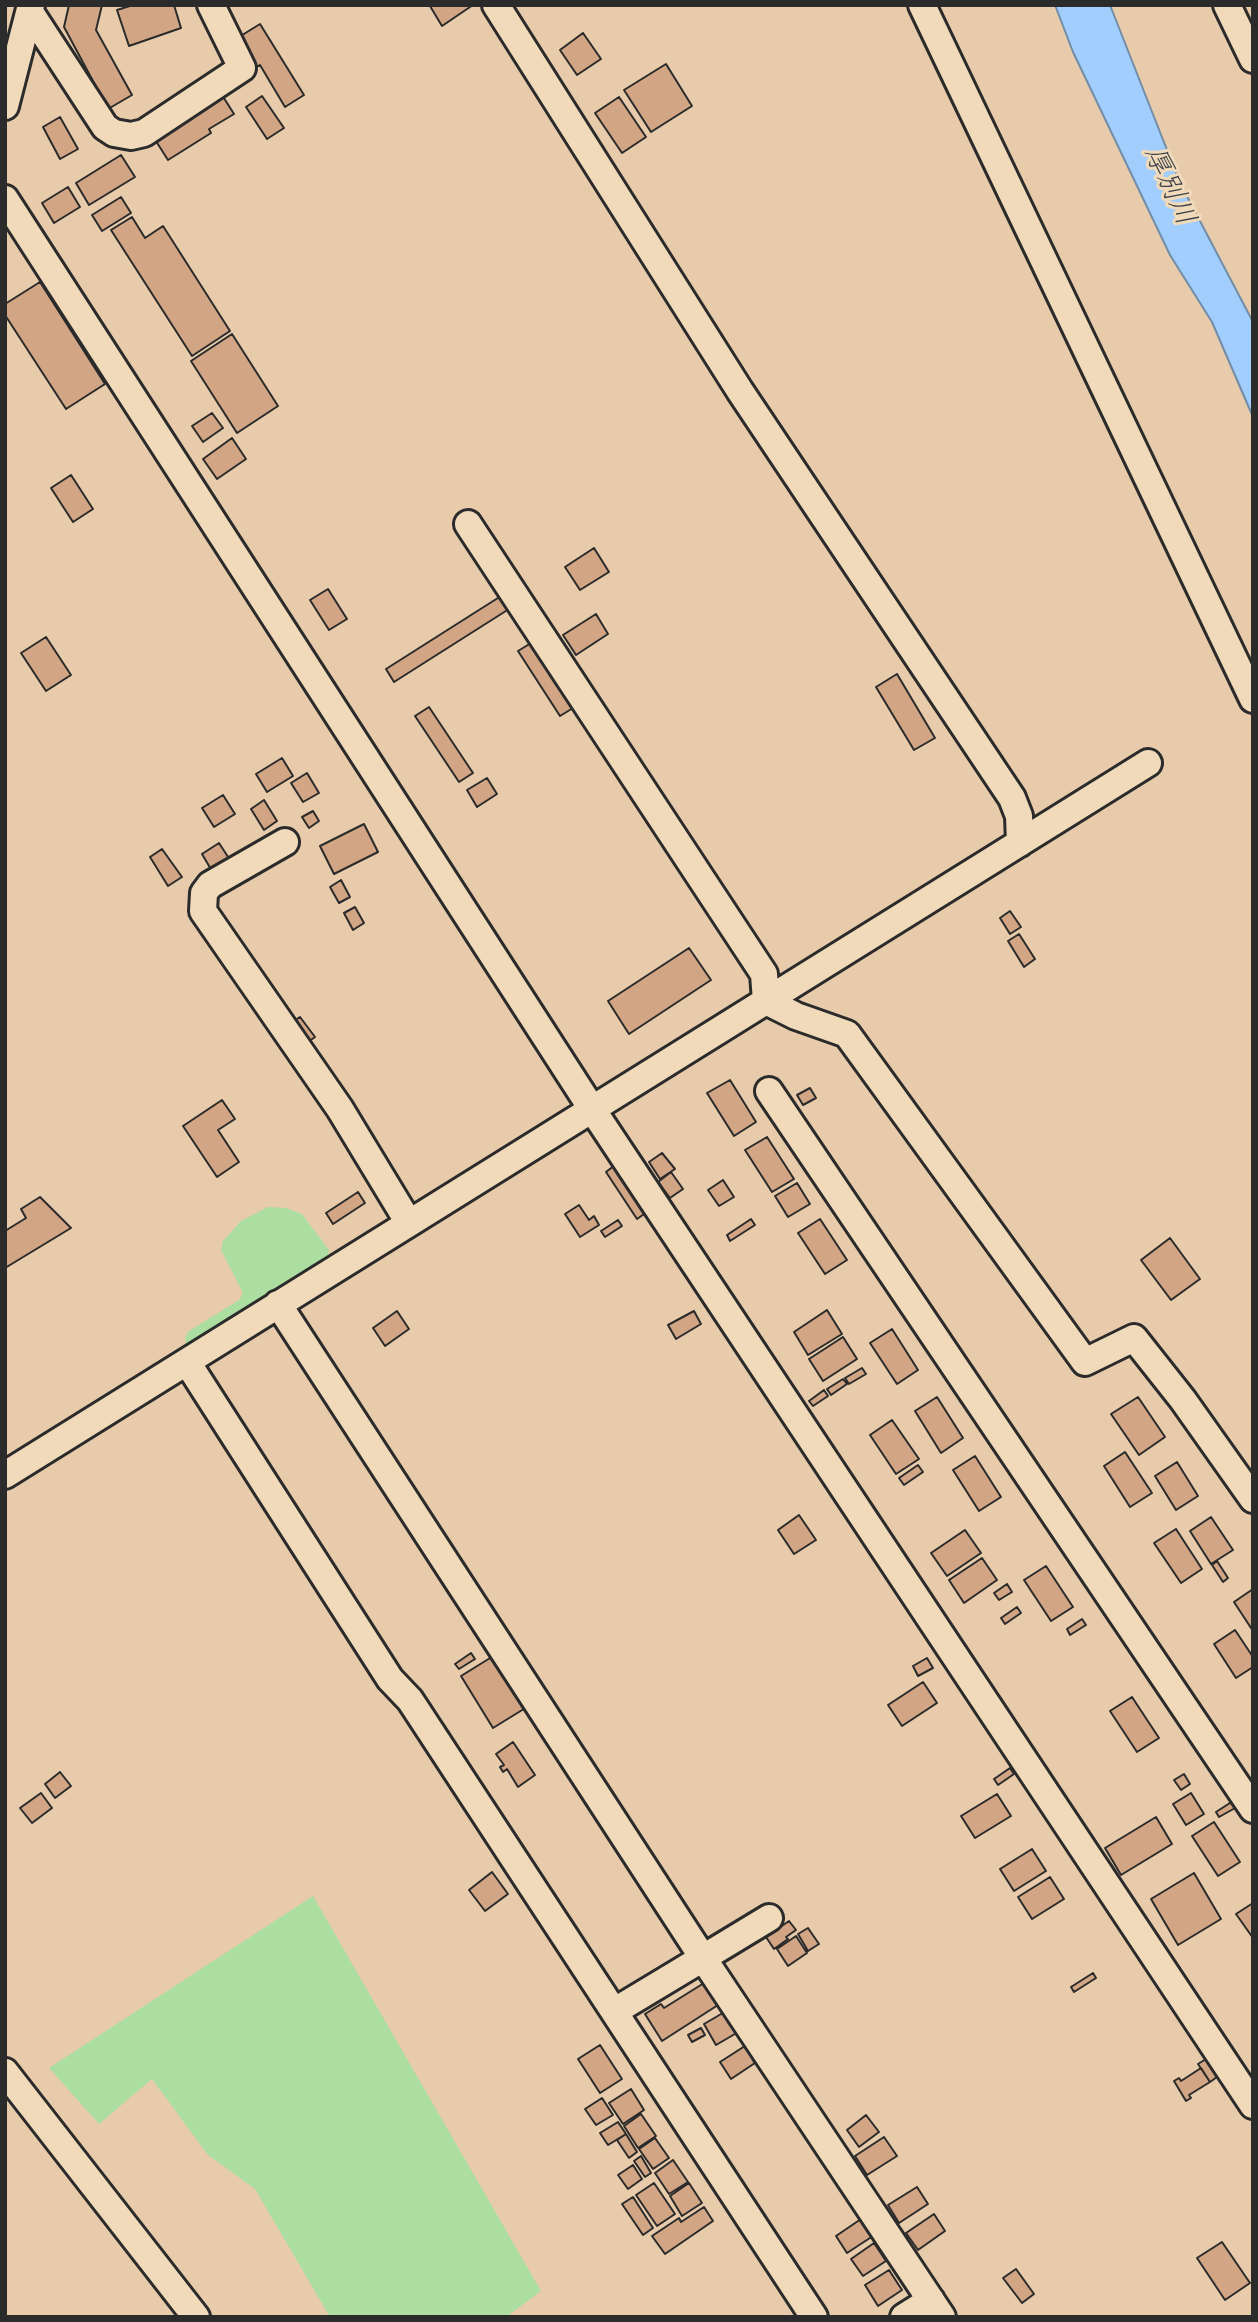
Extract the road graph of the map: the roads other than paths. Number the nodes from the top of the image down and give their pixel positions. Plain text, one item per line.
1 (211, 5) edge
2 (496, 5) edge
3 (922, 5) edge
4 (1227, 5) edge
5 (30, 9) edge
6 (1253, 59) edge
7 (5, 106) edge
8 (5, 199) edge
9 (468, 524) dead end
10 (1253, 699) edge
11 (1148, 763) dead end
12 (285, 842) dead end
13 (1020, 843) junction
14 (765, 1001) junction
15 (769, 1091) dead end
16 (592, 1109) junction
17 (408, 1223) junction
18 (278, 1304) junction
19 (187, 1362) junction
20 (5, 1475) edge
21 (1253, 1499) edge
22 (1253, 1809) edge
23 (769, 1918) dead end
24 (703, 1958) junction
25 (615, 2011) junction
26 (5, 2072) edge
27 (1253, 2105) edge
28 (936, 2308) edge
29 (196, 2317) edge
30 (814, 2317) edge
31 (904, 2317) edge

1 - 5 street
2 - 13 street
3 - 10 street
4 - 6 street
5 - 7 street
8 - 16 street
9 - 14 street
11 - 13 street
12 - 17 street
13 - 14 street
14 - 16 street
14 - 21 street
15 - 22 street
16 - 17 street
16 - 27 street
17 - 18 street
18 - 19 street
18 - 24 street
19 - 20 street
19 - 25 street
23 - 24 street
24 - 25 street
24 - 28 street
25 - 30 street
26 - 29 street
28 - 31 street

